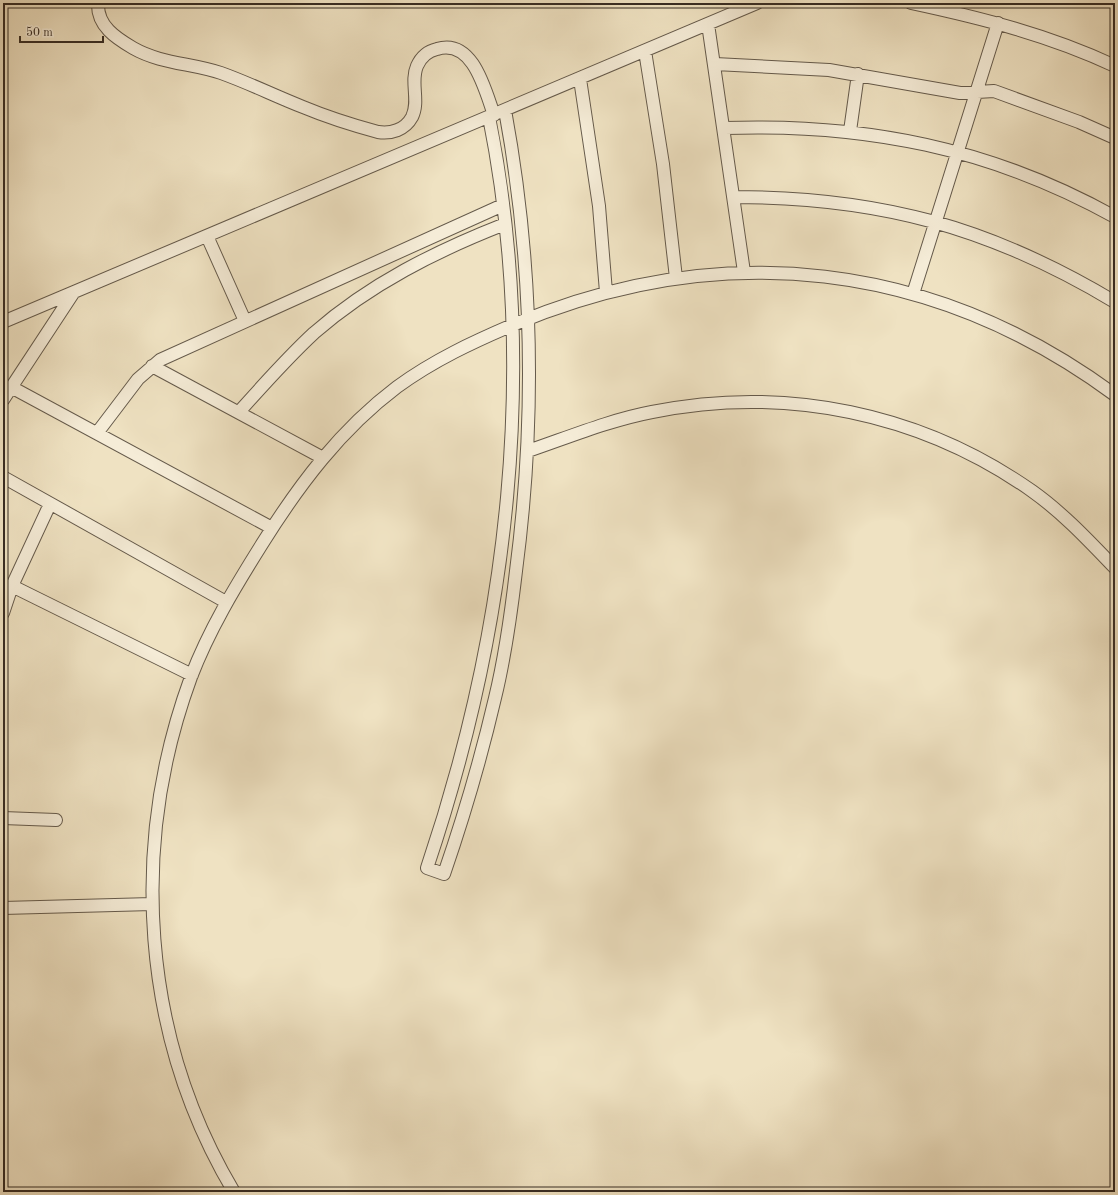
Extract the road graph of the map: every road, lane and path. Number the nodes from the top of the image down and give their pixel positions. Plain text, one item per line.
1 (98, 3) edge
2 (757, 3) edge
3 (911, 3) edge
4 (998, 23) junction
5 (708, 24) junction
6 (646, 51) junction
7 (715, 64) junction
8 (1115, 66) edge
9 (858, 74) junction
10 (580, 79) junction
11 (976, 92) junction
12 (496, 114) junction
13 (724, 128) junction
14 (850, 131) junction
15 (1115, 138) edge
16 (957, 152) junction
17 (734, 196) junction
18 (503, 205) junction
19 (1115, 217) edge
20 (935, 221) junction
21 (505, 224) junction
22 (207, 236) junction
23 (744, 272) junction
24 (676, 278) junction
25 (74, 292) junction
26 (606, 292) junction
27 (913, 294) junction
28 (1115, 302) edge
29 (527, 319) junction
30 (245, 321) junction
31 (3, 322) edge
32 (512, 326) junction
33 (152, 366) junction
34 (11, 387) junction
35 (1115, 395) edge
36 (3, 400) edge
37 (239, 412) junction
38 (97, 433) junction
39 (528, 451) junction
40 (323, 458) junction
41 (3, 477) edge
42 (50, 504) junction
43 (272, 528) junction
44 (1115, 568) edge
45 (12, 586) junction
46 (226, 602) junction
47 (3, 613) edge
48 (192, 675) junction
49 (3, 818) edge
50 (56, 820) dead end
51 (152, 904) junction
52 (3, 908) edge
53 (234, 1192) edge

1 - 12 street
2 - 5 street
3 - 4 street
4 - 8 street
4 - 11 street
5 - 6 street
5 - 7 street
6 - 10 street
6 - 24 street
7 - 9 street
7 - 13 street
9 - 11 street
9 - 14 street
10 - 12 street
10 - 26 street
11 - 15 street
11 - 16 street
12 - 18 street
12 - 22 street
12 - 29 street
13 - 14 street
13 - 17 street
14 - 16 street
16 - 19 street
16 - 20 street
17 - 20 street
17 - 23 street
18 - 21 street
18 - 30 street
20 - 27 street
20 - 28 street
21 - 32 street
21 - 37 street
22 - 25 street
22 - 30 street
23 - 24 street
23 - 27 street
24 - 26 street
25 - 31 street
25 - 34 street
26 - 29 street
27 - 35 street
29 - 32 street
29 - 39 street
30 - 33 street
32 - 39 street
32 - 40 street
33 - 37 street
33 - 38 street
34 - 36 street
34 - 38 street
37 - 40 street
38 - 43 street
39 - 44 street
40 - 43 street
41 - 42 street
42 - 45 street
42 - 46 street
43 - 46 street
45 - 47 street
45 - 48 street
46 - 48 street
48 - 51 street
49 - 50 street
51 - 52 street
51 - 53 street

